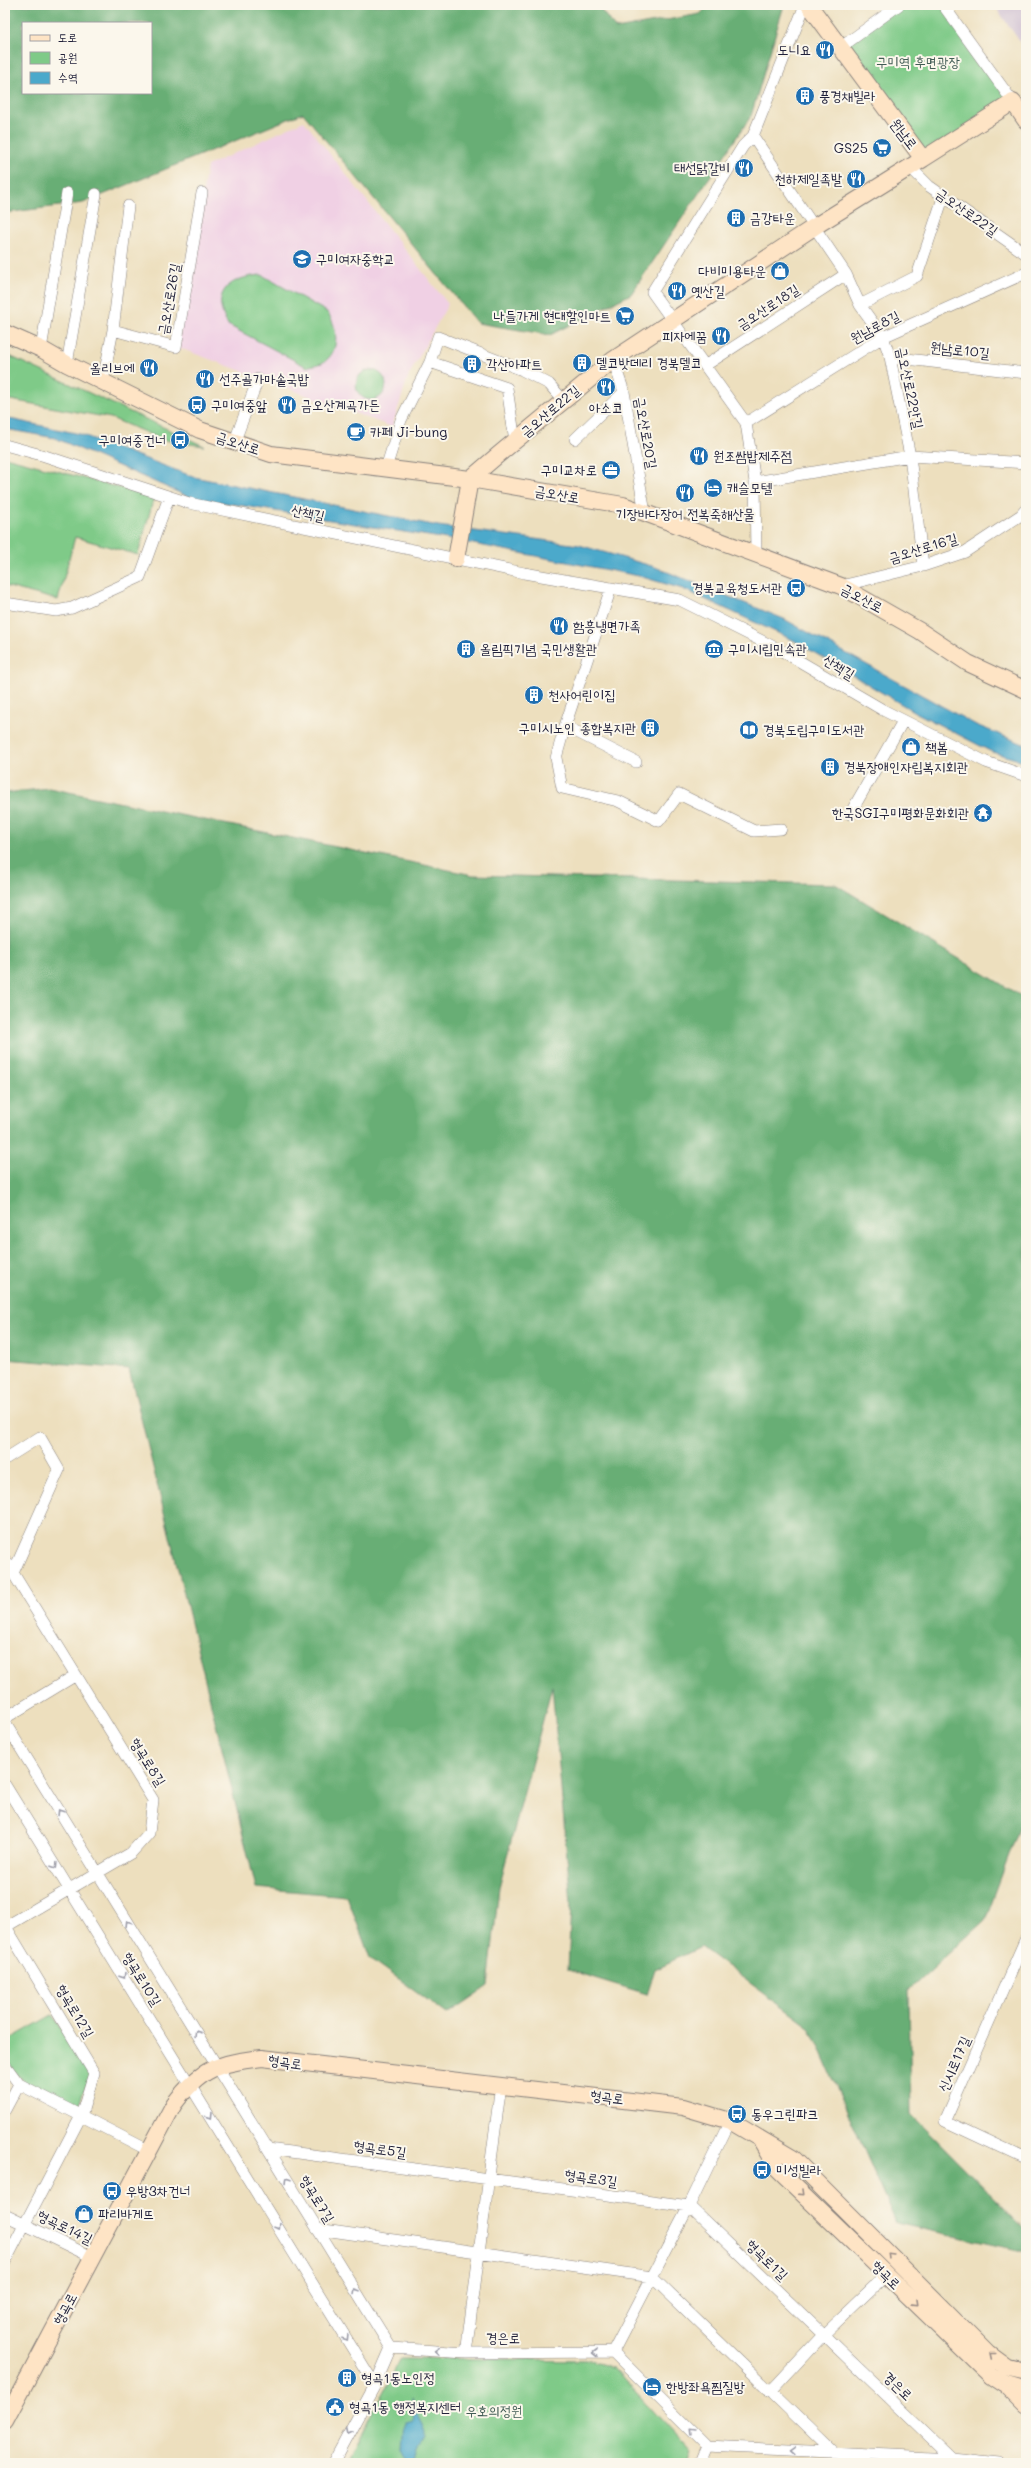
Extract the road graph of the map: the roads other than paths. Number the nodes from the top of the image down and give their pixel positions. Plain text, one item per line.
1 (805, 5) edge
2 (809, 5) edge
3 (900, 5) edge
4 (943, 5) edge
5 (840, 48) junction
6 (1013, 102) junction
7 (1026, 121) edge
8 (753, 136) junction
9 (917, 163) junction
10 (67, 193) dead end
11 (202, 193) dead end
12 (96, 194) dead end
13 (944, 195) junction
14 (128, 206) dead end
15 (814, 227) junction
16 (1026, 254) edge
17 (1026, 273) edge
18 (846, 274) junction
19 (860, 305) junction
20 (672, 320) junction
21 (113, 330) junction
22 (5, 333) edge
23 (883, 337) junction
24 (41, 349) junction
25 (890, 357) junction
26 (613, 360) junction
27 (430, 362) junction
28 (67, 364) junction
29 (706, 365) junction
30 (1026, 373) edge
31 (258, 380) dead end
32 (103, 381) junction
33 (624, 392) junction
34 (563, 400) junction
35 (746, 423) junction
36 (575, 439) dead end
37 (515, 441) junction
38 (234, 443) junction
39 (5, 445) edge
40 (910, 456) junction
41 (1026, 462) edge
42 (386, 468) junction
43 (470, 479) junction
44 (755, 482) junction
45 (169, 497) junction
46 (645, 513) junction
47 (1024, 514) edge
48 (756, 554) junction
49 (456, 559) junction
50 (923, 566) junction
51 (841, 586) junction
52 (611, 588) junction
53 (5, 603) edge
54 (1026, 690) edge
55 (903, 721) junction
56 (565, 726) junction
57 (636, 762) dead end
58 (1026, 776) edge
59 (850, 814) dead end
60 (781, 829) dead end
61 (5, 1459) edge
62 (5, 1560) edge
63 (13, 1573) junction
64 (76, 1675) junction
65 (5, 1718) edge
66 (5, 1723) edge
67 (5, 1785) edge
68 (98, 1874) junction
69 (70, 1890) junction
70 (5, 1926) edge
71 (1026, 1938) edge
72 (5, 2066) edge
73 (217, 2066) junction
74 (190, 2083) junction
75 (19, 2084) junction
76 (501, 2084) junction
77 (5, 2110) edge
78 (81, 2116) junction
79 (730, 2121) junction
80 (761, 2141) junction
81 (268, 2149) junction
82 (148, 2150) junction
83 (1026, 2159) edge
84 (489, 2179) junction
85 (690, 2206) junction
86 (5, 2215) edge
87 (25, 2224) junction
88 (317, 2229) junction
89 (479, 2253) junction
90 (92, 2257) junction
91 (5, 2262) edge
92 (886, 2275) junction
93 (652, 2277) junction
94 (823, 2334) junction
95 (391, 2348) junction
96 (613, 2352) junction
97 (466, 2353) junction
98 (1026, 2372) edge
99 (1002, 2383) junction
100 (375, 2385) junction
101 (1026, 2390) edge
102 (770, 2392) junction
103 (1026, 2406) edge
104 (5, 2421) edge
105 (707, 2446) junction
106 (832, 2452) junction
107 (952, 2458) junction
108 (333, 2463) edge
109 (700, 2463) edge
110 (1000, 2463) edge

1 - 8 street
2 - 5 street, 원남로
3 - 5 street
4 - 6 street
5 - 9 street, 원남로
6 - 7 street
6 - 9 street, 원남로
8 - 15 street
8 - 20 street
9 - 13 street, 금오산로22길
9 - 15 street, 금오산로22길
10 - 24 street
11 - 21 street, 금오산로26길
12 - 28 street
13 - 16 street, 금오산로22길
13 - 19 street
14 - 21 street
15 - 18 street, 금오산로22안길
15 - 20 street, 금오산로22길
17 - 23 street, 원남로8길
18 - 19 street, 금오산로22안길
18 - 29 street, 금오산로18길
19 - 23 street, 금오산로22안길
20 - 26 street, 금오산로22길
20 - 29 street
21 - 32 street
22 - 24 street, 금오산로
23 - 25 street, 금오산로22안길
23 - 35 street, 원남로8길
24 - 28 street, 금오산로
25 - 30 street, 원남로10길
25 - 40 street, 금오산로22안길
26 - 33 street, 금오산로20길
26 - 34 street, 금오산로22길
27 - 34 street
27 - 37 street
27 - 42 street
28 - 32 street, 금오산로
29 - 35 street
31 - 38 street
32 - 38 street, 금오산로
33 - 36 street
33 - 46 street, 금오산로20길
34 - 37 street, 금오산로22길
35 - 44 street
37 - 43 street, 금오산로22길
38 - 42 street, 금오산로
39 - 45 street, 산책길
40 - 41 street
40 - 44 street
40 - 50 street, 금오산로22안길
42 - 43 street, 금오산로
43 - 46 street, 금오산로
43 - 49 street
44 - 48 street
45 - 49 street, 산책길
45 - 53 street
46 - 48 street, 금오산로
47 - 50 street, 금오산로16길
48 - 51 street, 금오산로
49 - 52 street, 산책길
50 - 51 street, 금오산로16길
51 - 54 street, 금오산로
52 - 55 street, 산책길
52 - 56 street
55 - 58 street, 산책길
55 - 59 street
56 - 57 street
56 - 60 street
61 - 63 street
62 - 63 street, 형곡로8길
63 - 64 street, 형곡로8길
64 - 65 street
64 - 68 street, 형곡로8길
68 -> 66 street
67 -> 69 street, 형곡로10길
68 - 69 street, 형곡로8길
73 -> 68 street
69 - 70 street
69 -> 74 street, 형곡로10길
70 - 78 street, 형곡로12길
71 - 83 street, 신시로17길
72 - 75 street
73 - 74 street, 형곡로
73 - 76 street, 형곡로
73 - 81 street, 형곡로7길
74 - 82 street, 형곡로
74 -> 100 street, 형곡로10길
75 - 77 street
75 - 78 street
76 - 79 street, 형곡로
76 - 84 street
78 - 82 street
78 - 87 street, 형곡로12길
79 - 80 street, 형곡로
79 - 85 street
80 -> 92 street, 형곡로
98 -> 80 street, 형곡로
81 - 84 street, 형곡로5길
88 -> 81 street, 형곡로7길
82 - 90 street, 형곡로
84 - 85 street, 형곡로3길
84 - 89 street
85 - 93 street
85 - 94 street, 형곡로1길
86 - 87 street, 형곡로14길
87 - 90 street, 형곡로14길
87 - 91 street, 형곡로14길
88 - 89 street
95 -> 88 street, 형곡로7길
89 - 93 street
89 - 97 street
90 - 104 street, 형곡로
92 - 94 street
92 -> 99 street, 형곡로
93 - 96 street
93 - 102 street
94 - 102 street
94 - 107 street, 경은로
97 -> 95 street, 경은로
95 - 100 street
96 -> 97 street, 경은로
105 -> 96 street
99 - 101 street, 형곡로
99 - 103 street
100 -> 108 street
102 - 106 street
106 -> 105 street
105 - 109 street
106 - 107 street
107 - 110 street

